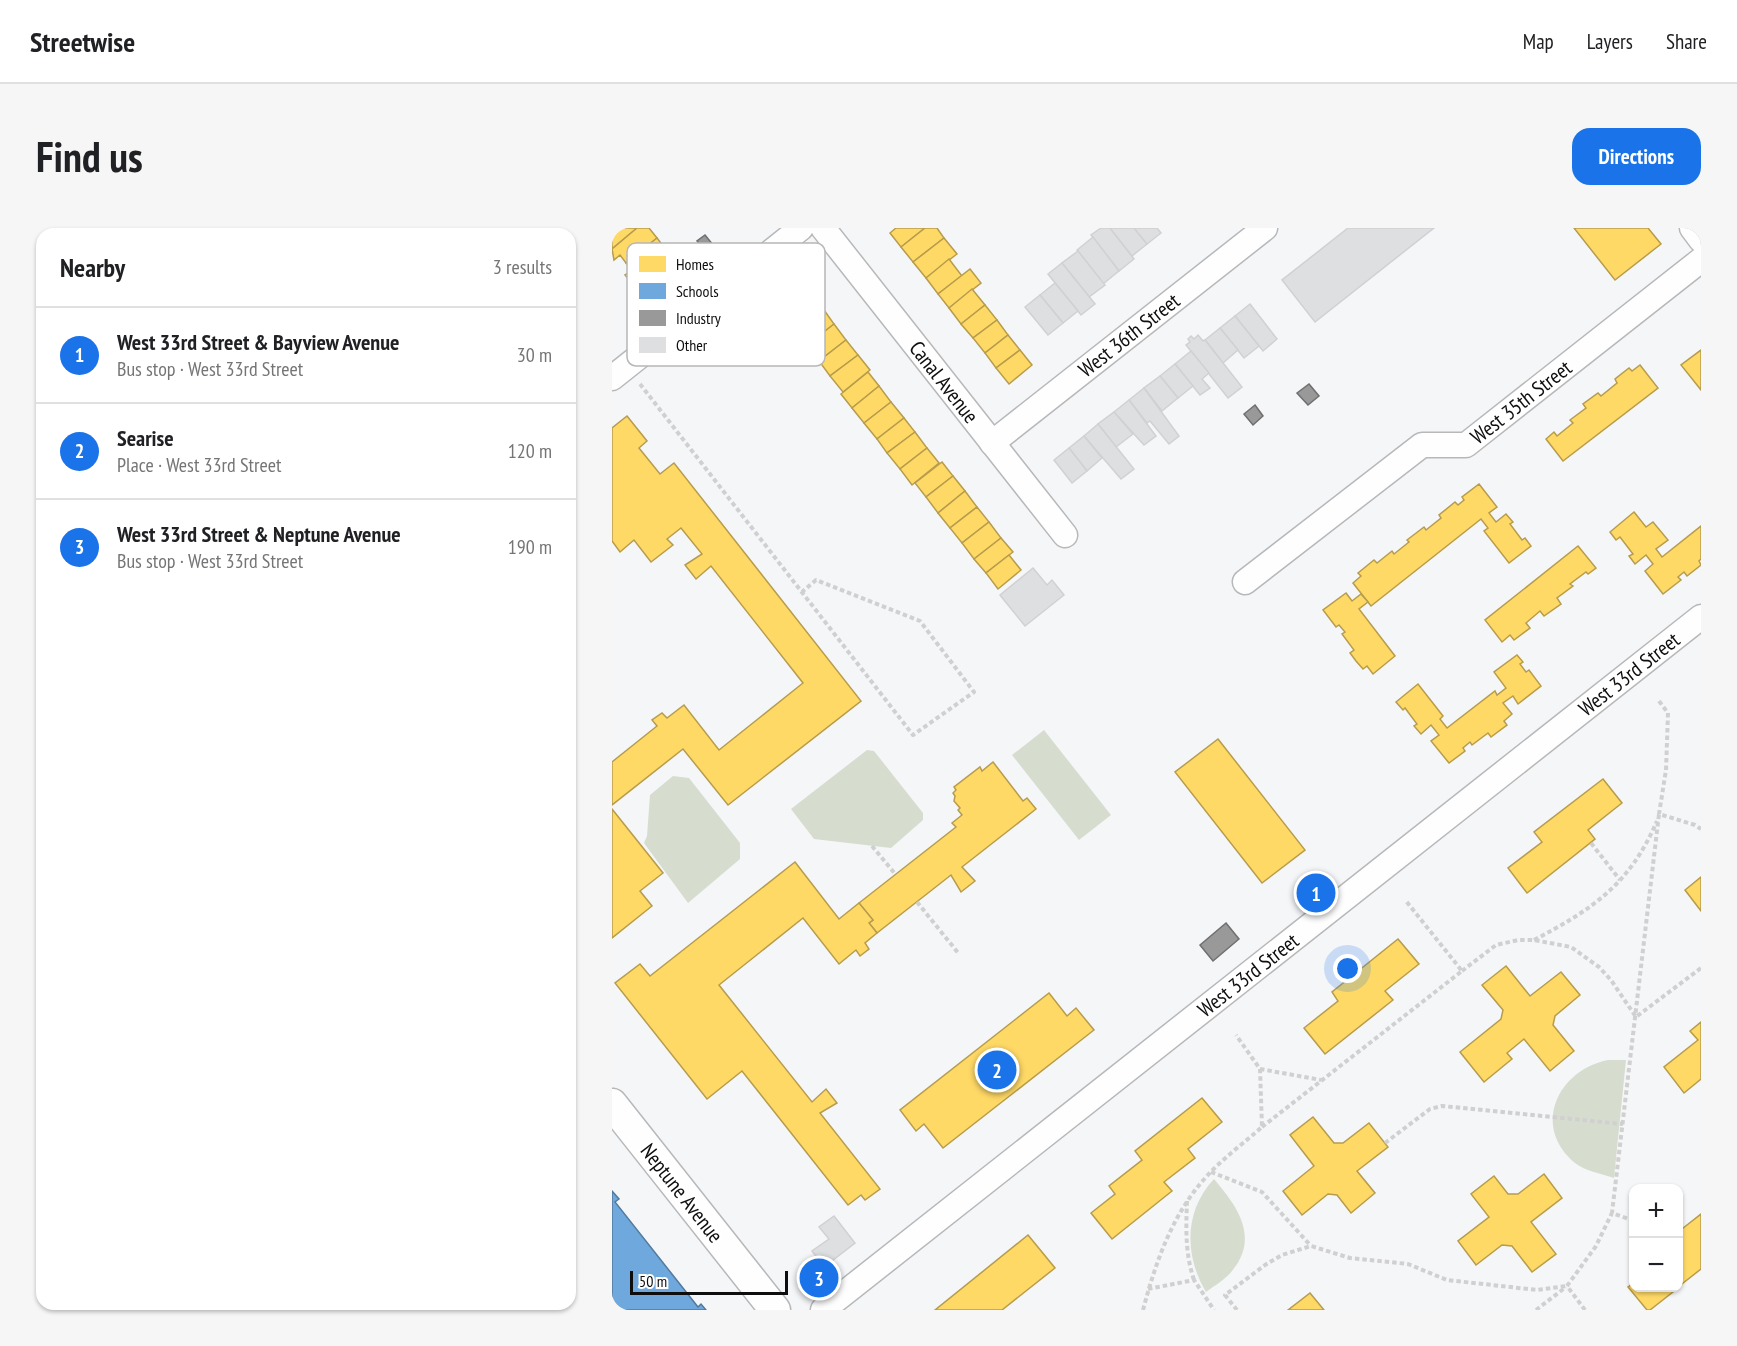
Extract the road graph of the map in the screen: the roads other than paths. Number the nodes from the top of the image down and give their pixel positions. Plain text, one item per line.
1 (801, 228) edge
2 (823, 228) edge
3 (1265, 228) edge
4 (1692, 228) edge
5 (1701, 240) edge
6 (782, 243) edge
7 (1701, 260) edge
8 (627, 366) edge
9 (612, 378) edge
10 (992, 443) junction
11 (1065, 535) dead end
12 (1245, 582) dead end
13 (1701, 617) edge
14 (612, 1106) edge
15 (775, 1310) edge
16 (823, 1310) edge

1 - 6 street
2 - 10 street, Canal Avenue
3 - 10 street, West 36th Street
4 - 5 street
7 - 12 street, West 35th Street
8 - 9 street
10 - 11 street, Canal Avenue
13 - 16 street, West 33rd Street
14 - 15 main road, Neptune Avenue

